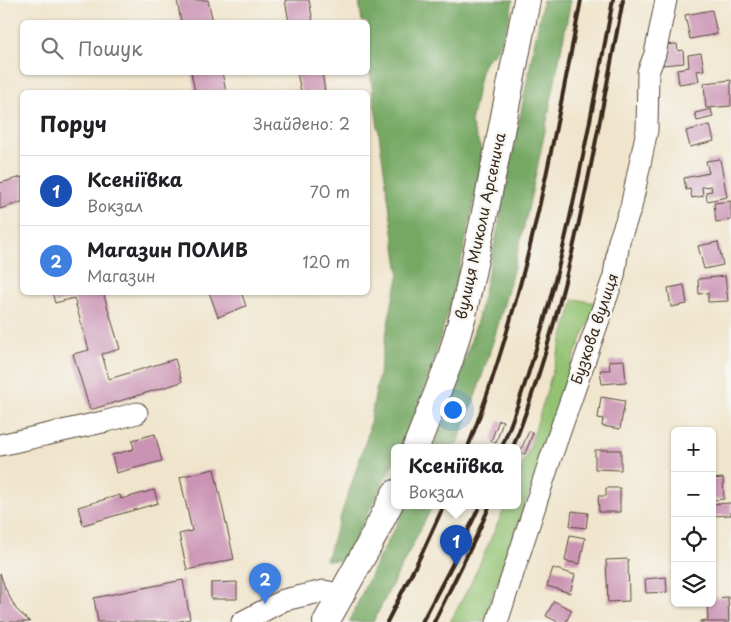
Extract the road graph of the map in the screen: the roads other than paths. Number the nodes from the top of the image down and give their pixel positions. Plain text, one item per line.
1 (527, 0) edge
2 (666, 0) edge
3 (137, 413) dead end
4 (417, 444) edge
5 (0, 445) edge
6 (391, 501) edge
7 (342, 595) junction
8 (242, 622) edge
9 (326, 622) edge
10 (496, 622) edge

1 - 4 main road, вулиця Миколи Арсенича
2 - 10 street, Бузкова вулиця
3 - 5 street
6 - 7 main road
7 - 8 street
7 - 9 main road

